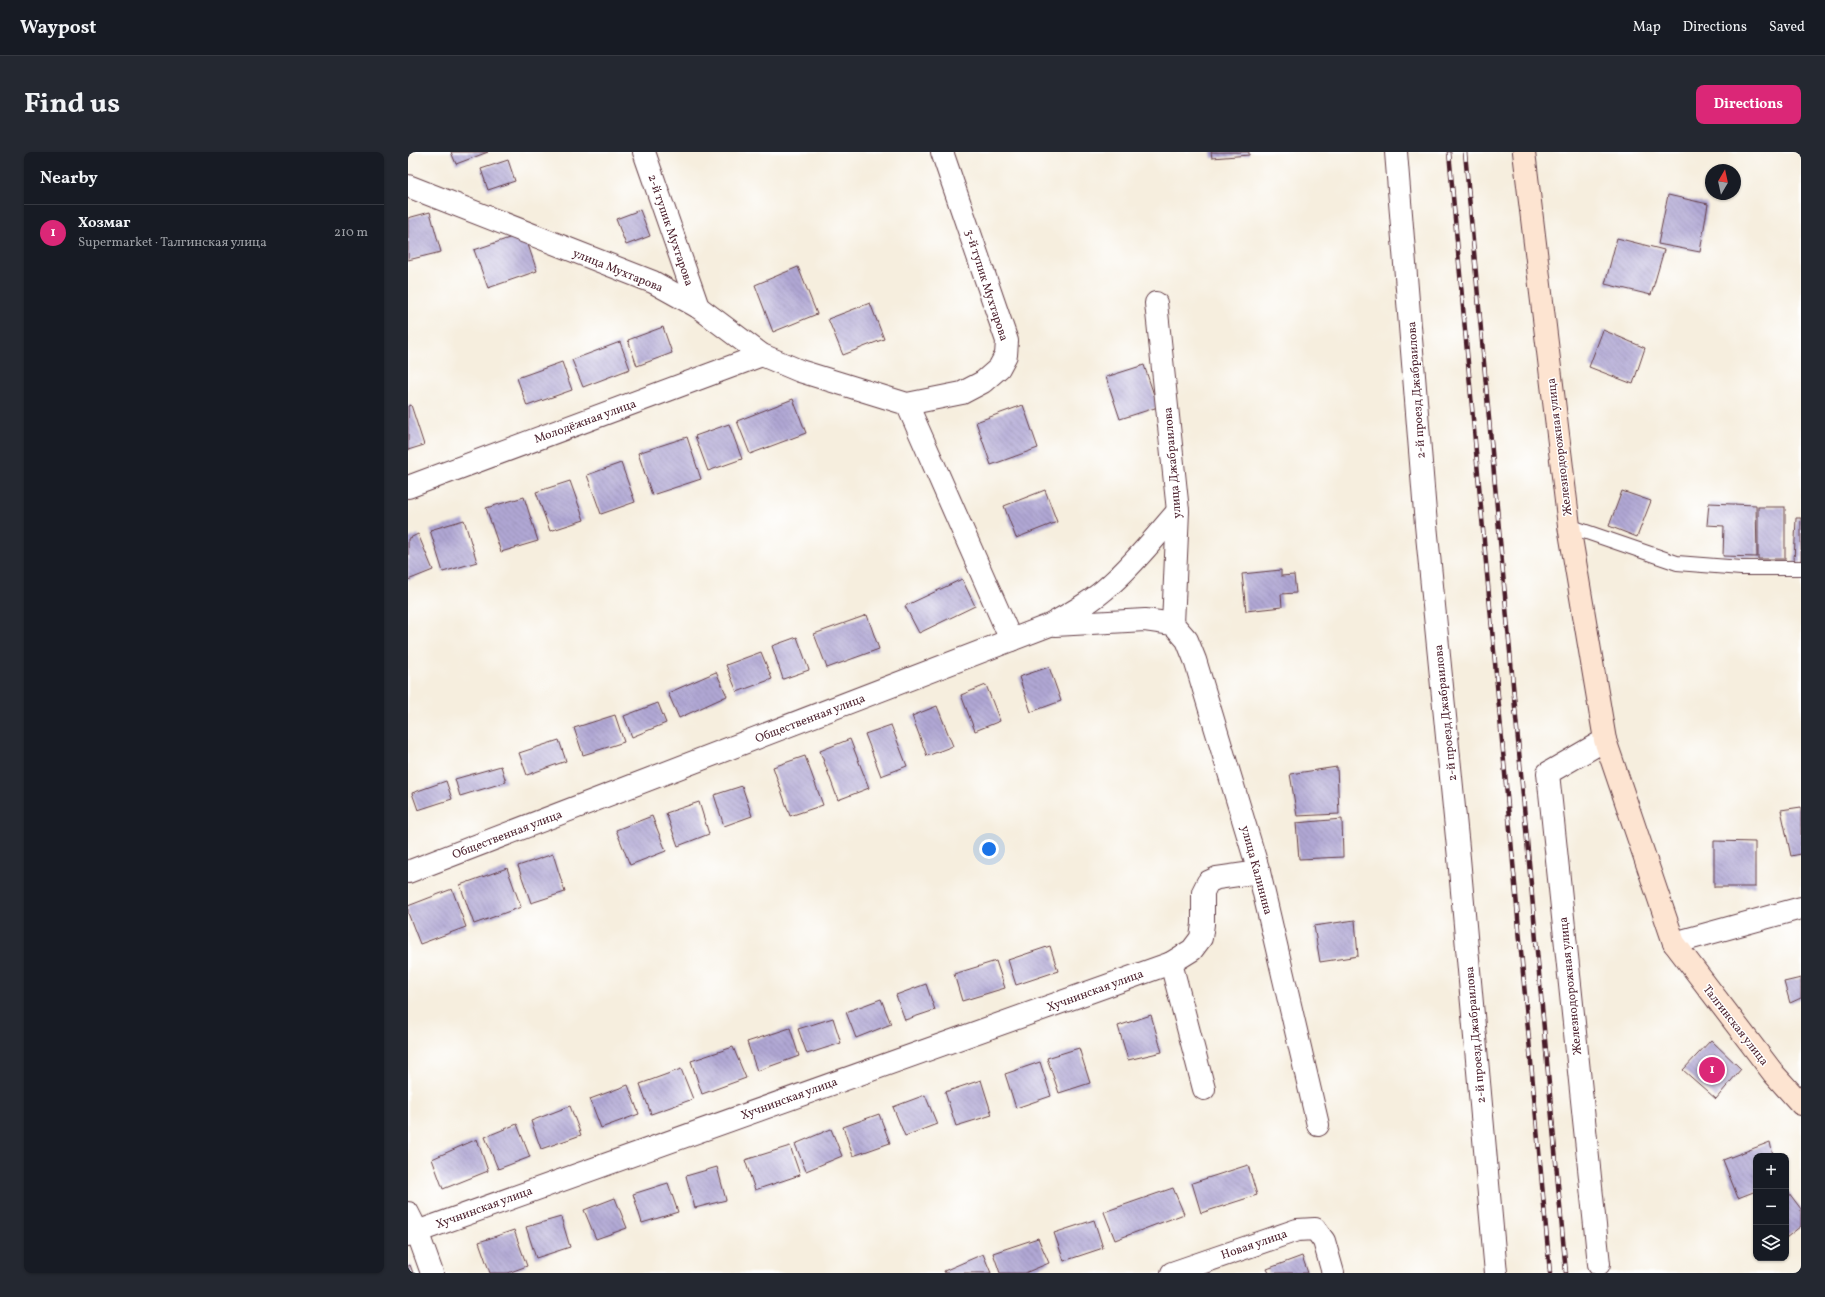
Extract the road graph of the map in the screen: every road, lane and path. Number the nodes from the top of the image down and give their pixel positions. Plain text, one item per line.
1 (644, 152) edge
2 (942, 152) edge
3 (1396, 152) edge
4 (1524, 152) edge
5 (408, 186) edge
6 (1156, 303) dead end
7 (698, 307) junction
8 (762, 355) junction
9 (907, 404) junction
10 (408, 487) edge
11 (1178, 512) junction
12 (1569, 526) junction
13 (1801, 568) edge
14 (1173, 624) junction
15 (1050, 625) junction
16 (1011, 640) junction
17 (1605, 740) junction
18 (408, 872) edge
19 (1259, 872) junction
20 (1801, 908) edge
21 (1674, 943) junction
22 (1171, 963) junction
23 (1204, 1090) dead end
24 (1801, 1104) edge
25 (1318, 1125) dead end
26 (411, 1226) edge
27 (1599, 1264) dead end
28 (432, 1273) edge
29 (1172, 1273) edge
30 (1333, 1273) edge
31 (1496, 1273) edge

1 - 7 street, 2-й тупик Мухтарова
2 - 9 street, 3-й тупик Мухтарова
3 - 31 street, 2-й проезд Джабраилова
4 - 12 street, Железнодорожная улица
5 - 7 street, улица Мухтарова
6 - 11 street, улица Джабраилова
7 - 8 street, улица Мухтарова
8 - 9 street, улица Мухтарова
8 - 10 street, Молодёжная улица
9 - 16 street
11 - 14 street, улица Джабраилова
11 - 15 street, Общественная улица
12 - 13 lane
12 - 17 street, Железнодорожная улица
14 - 15 street
14 - 19 street, улица Калинина
15 - 16 street, Общественная улица
16 - 18 street, Общественная улица
17 - 21 street, Железнодорожная улица
17 - 27 street, Железнодорожная улица
19 - 22 street, Хучнинская улица
19 - 25 street, улица Калинина
20 - 21 street
21 - 24 street, Талгинская улица
22 - 23 street
22 - 26 street, Хучнинская улица
26 - 28 street
29 - 30 street, Новая улица

